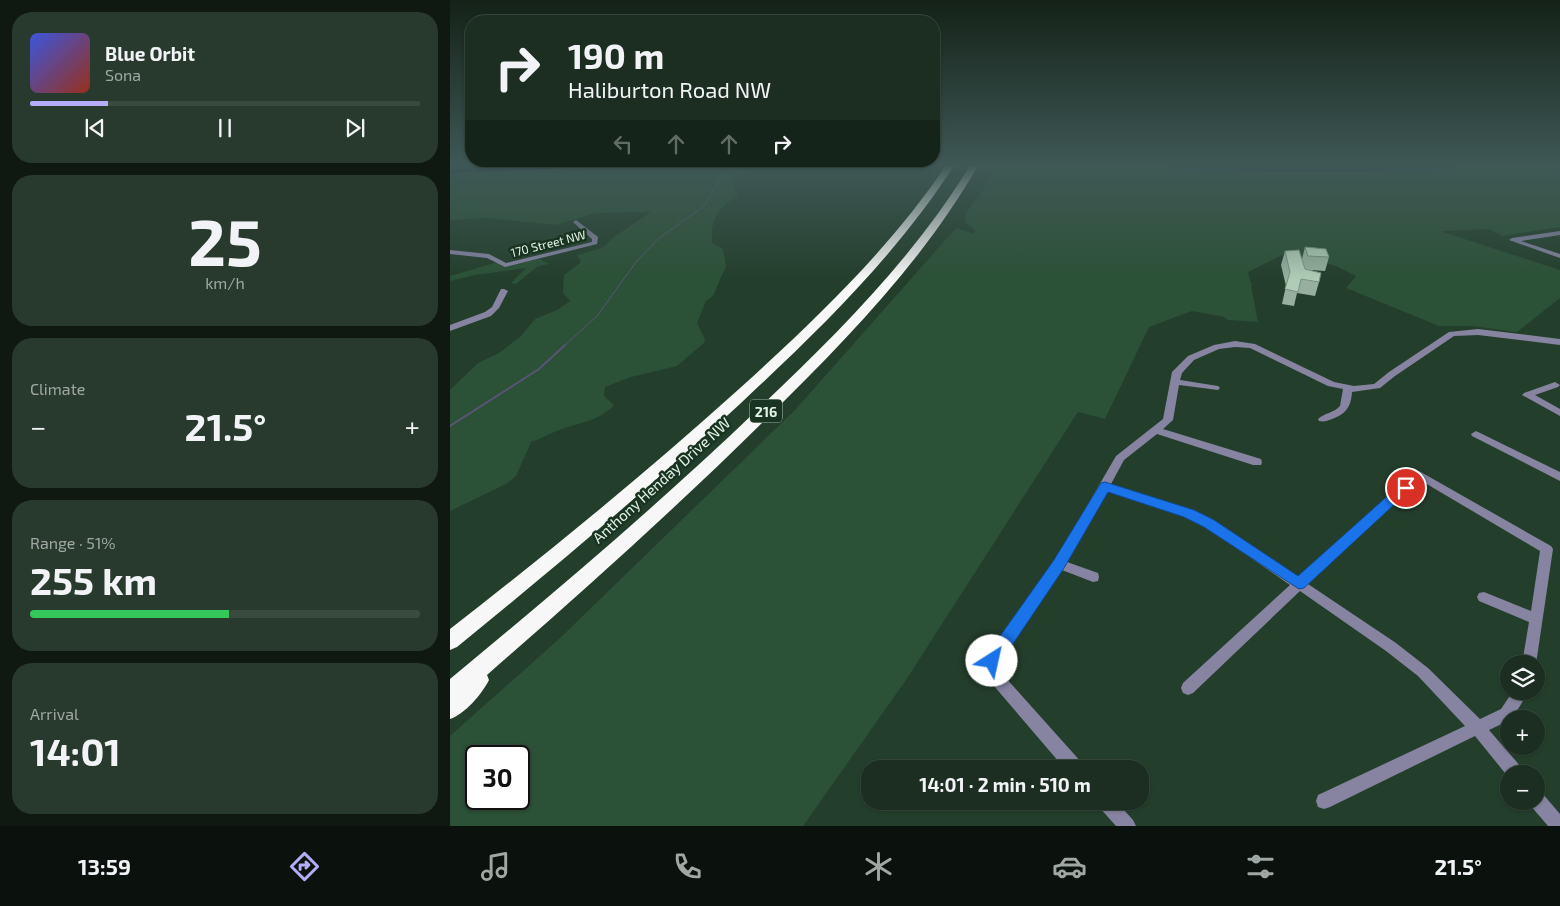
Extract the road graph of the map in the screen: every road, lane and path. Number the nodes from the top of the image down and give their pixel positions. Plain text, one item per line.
1 (925, 203) edge
2 (949, 203) edge
3 (576, 222) dead end
4 (1560, 233) edge
5 (450, 252) edge
6 (1560, 256) edge
7 (504, 291) dead end
8 (450, 328) edge
9 (1560, 342) edge
10 (1177, 382) junction
11 (1555, 385) dead end
12 (1215, 388) dead end
13 (1348, 388) junction
14 (1560, 413) edge
15 (1323, 419) dead end
16 (1157, 431) junction
17 (1476, 434) dead end
18 (1256, 462) dead end
19 (1560, 477) edge
20 (1105, 486) junction
21 (1059, 564) junction
22 (1093, 576) dead end
23 (1299, 584) junction
24 (1484, 597) dead end
25 (1536, 619) junction
26 (536, 620) junction
27 (450, 641) edge
28 (1530, 655) edge
29 (1188, 688) dead end
30 (450, 693) edge
31 (1516, 700) edge
32 (450, 709) edge
33 (1478, 728) junction
34 (1068, 760) edge
35 (1509, 765) edge
36 (1324, 801) dead end
37 (1113, 810) edge
38 (1545, 810) edge
39 (1127, 826) edge
40 (1559, 826) edge

1 - 27 highway, Anthony Henday Drive NW / 216
2 - 26 highway, Anthony Henday Drive NW / 216
3 - 5 street, 170 Street NW
4 - 6 street
7 - 8 street
9 - 13 street
10 - 12 street
10 - 13 street
10 - 16 street
11 - 14 street
13 - 15 street
16 - 18 street
16 - 20 street
17 - 19 street
20 - 21 street
20 - 23 street
21 - 22 street
21 - 34 street
23 - 25 street
23 - 29 street
23 - 33 street
24 - 25 street
25 - 28 street
26 - 30 highway, Anthony Henday Drive NW / 216
26 - 32 highway
31 - 33 street
33 - 35 street
33 - 36 street
37 - 39 street
38 - 40 street

